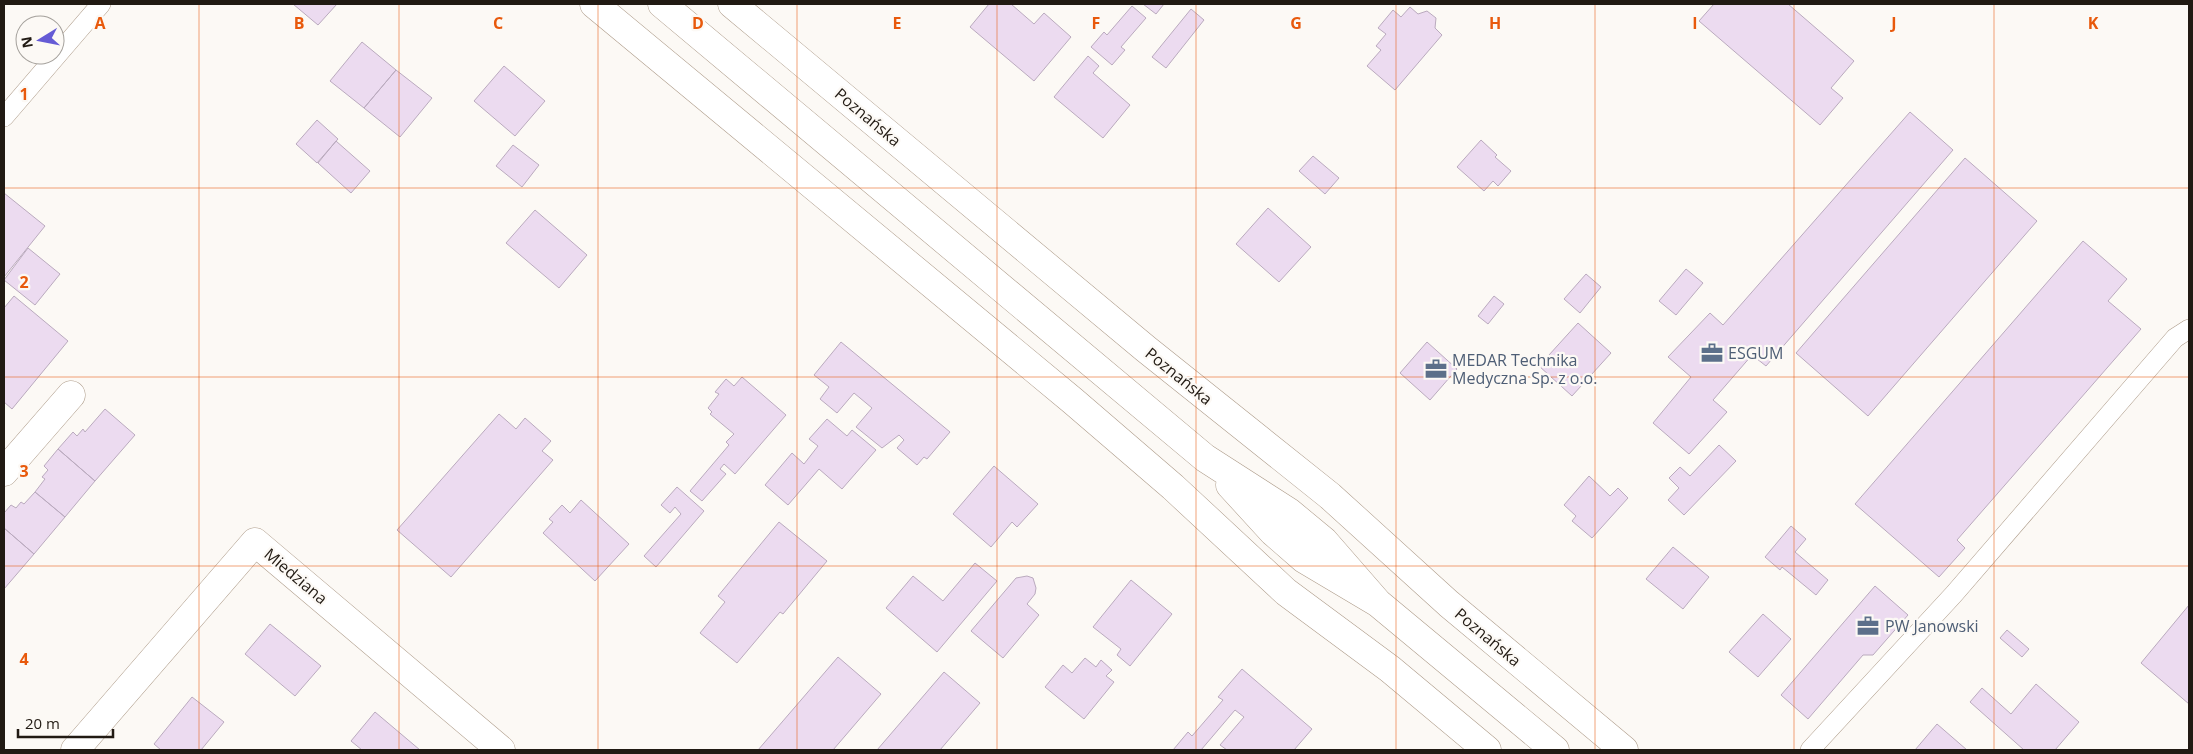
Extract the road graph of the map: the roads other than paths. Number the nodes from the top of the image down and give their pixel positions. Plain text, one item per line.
1 (101, 4) edge
2 (594, 4) edge
3 (662, 4) edge
4 (732, 4) edge
5 (4, 117) edge
6 (2189, 329) edge
7 (71, 395) dead end
8 (4, 472) edge
9 (75, 750) edge
10 (501, 750) edge
11 (1487, 750) edge
12 (1555, 750) edge
13 (1624, 750) edge
14 (1810, 750) edge

1 - 5 lane
2 - 11 street
3 - 12 street
4 - 13 street, Poznańska
6 - 14 lane
7 - 8 street
9 - 10 street, Miedziana

